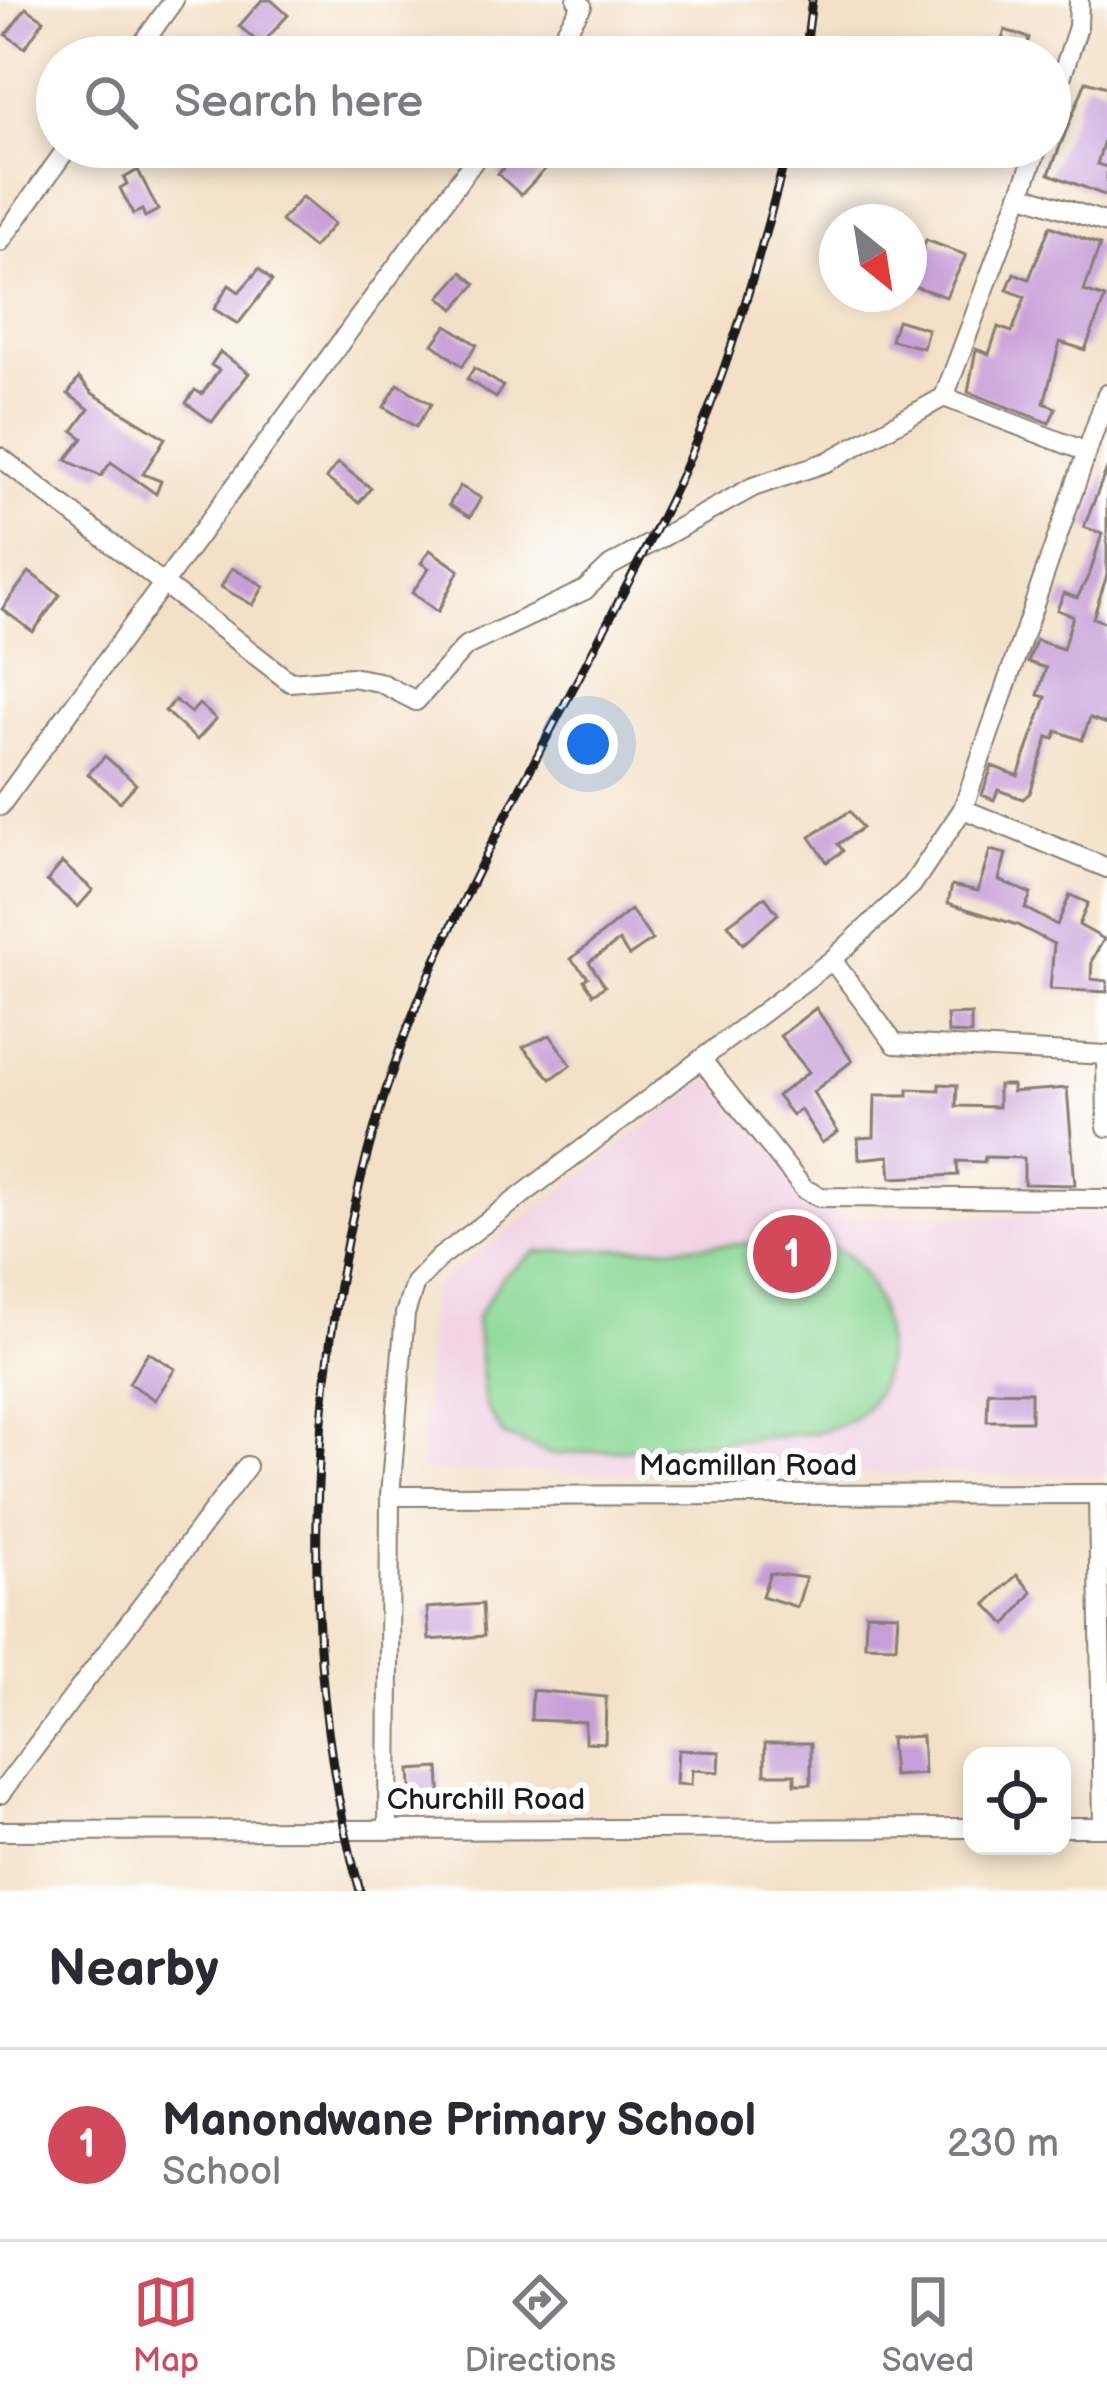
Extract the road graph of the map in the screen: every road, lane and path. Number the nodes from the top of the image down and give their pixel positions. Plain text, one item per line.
1 (174, 0) edge
2 (578, 0) edge
3 (1079, 0) edge
4 (148, 36) edge
5 (565, 36) edge
6 (1071, 48) edge
7 (53, 168) edge
8 (469, 168) edge
9 (1032, 168) edge
10 (1023, 195) junction
11 (1107, 223) edge
12 (0, 242) edge
13 (1107, 394) edge
14 (944, 397) junction
15 (1102, 421) edge
16 (1087, 452) junction
17 (0, 457) edge
18 (166, 581) junction
19 (0, 806) edge
20 (963, 809) junction
21 (1107, 868) edge
22 (832, 960) junction
23 (1106, 1055) edge
24 (701, 1059) junction
25 (1107, 1127) edge
26 (1107, 1199) edge
27 (247, 1466) dead end
28 (1102, 1494) edge
29 (390, 1496) junction
30 (0, 1794) edge
31 (1071, 1827) edge
32 (1105, 1827) edge
33 (963, 1828) edge
34 (388, 1829) junction
35 (0, 1831) edge

1 - 4 street
2 - 5 street
3 - 6 street
7 - 12 street
8 - 18 street
9 - 10 street
10 - 11 street
10 - 14 street
13 - 15 street
14 - 16 street
14 - 18 street
15 - 16 street
16 - 20 street
17 - 18 street
18 - 19 street
20 - 21 street
20 - 22 street
22 - 23 street
22 - 24 street
23 - 25 street
24 - 26 street
24 - 29 street
27 - 30 street
28 - 29 street, Macmillan Road
28 - 32 street
29 - 34 street
31 - 32 street
33 - 34 street, Churchill Road
34 - 35 street, Churchill Road

